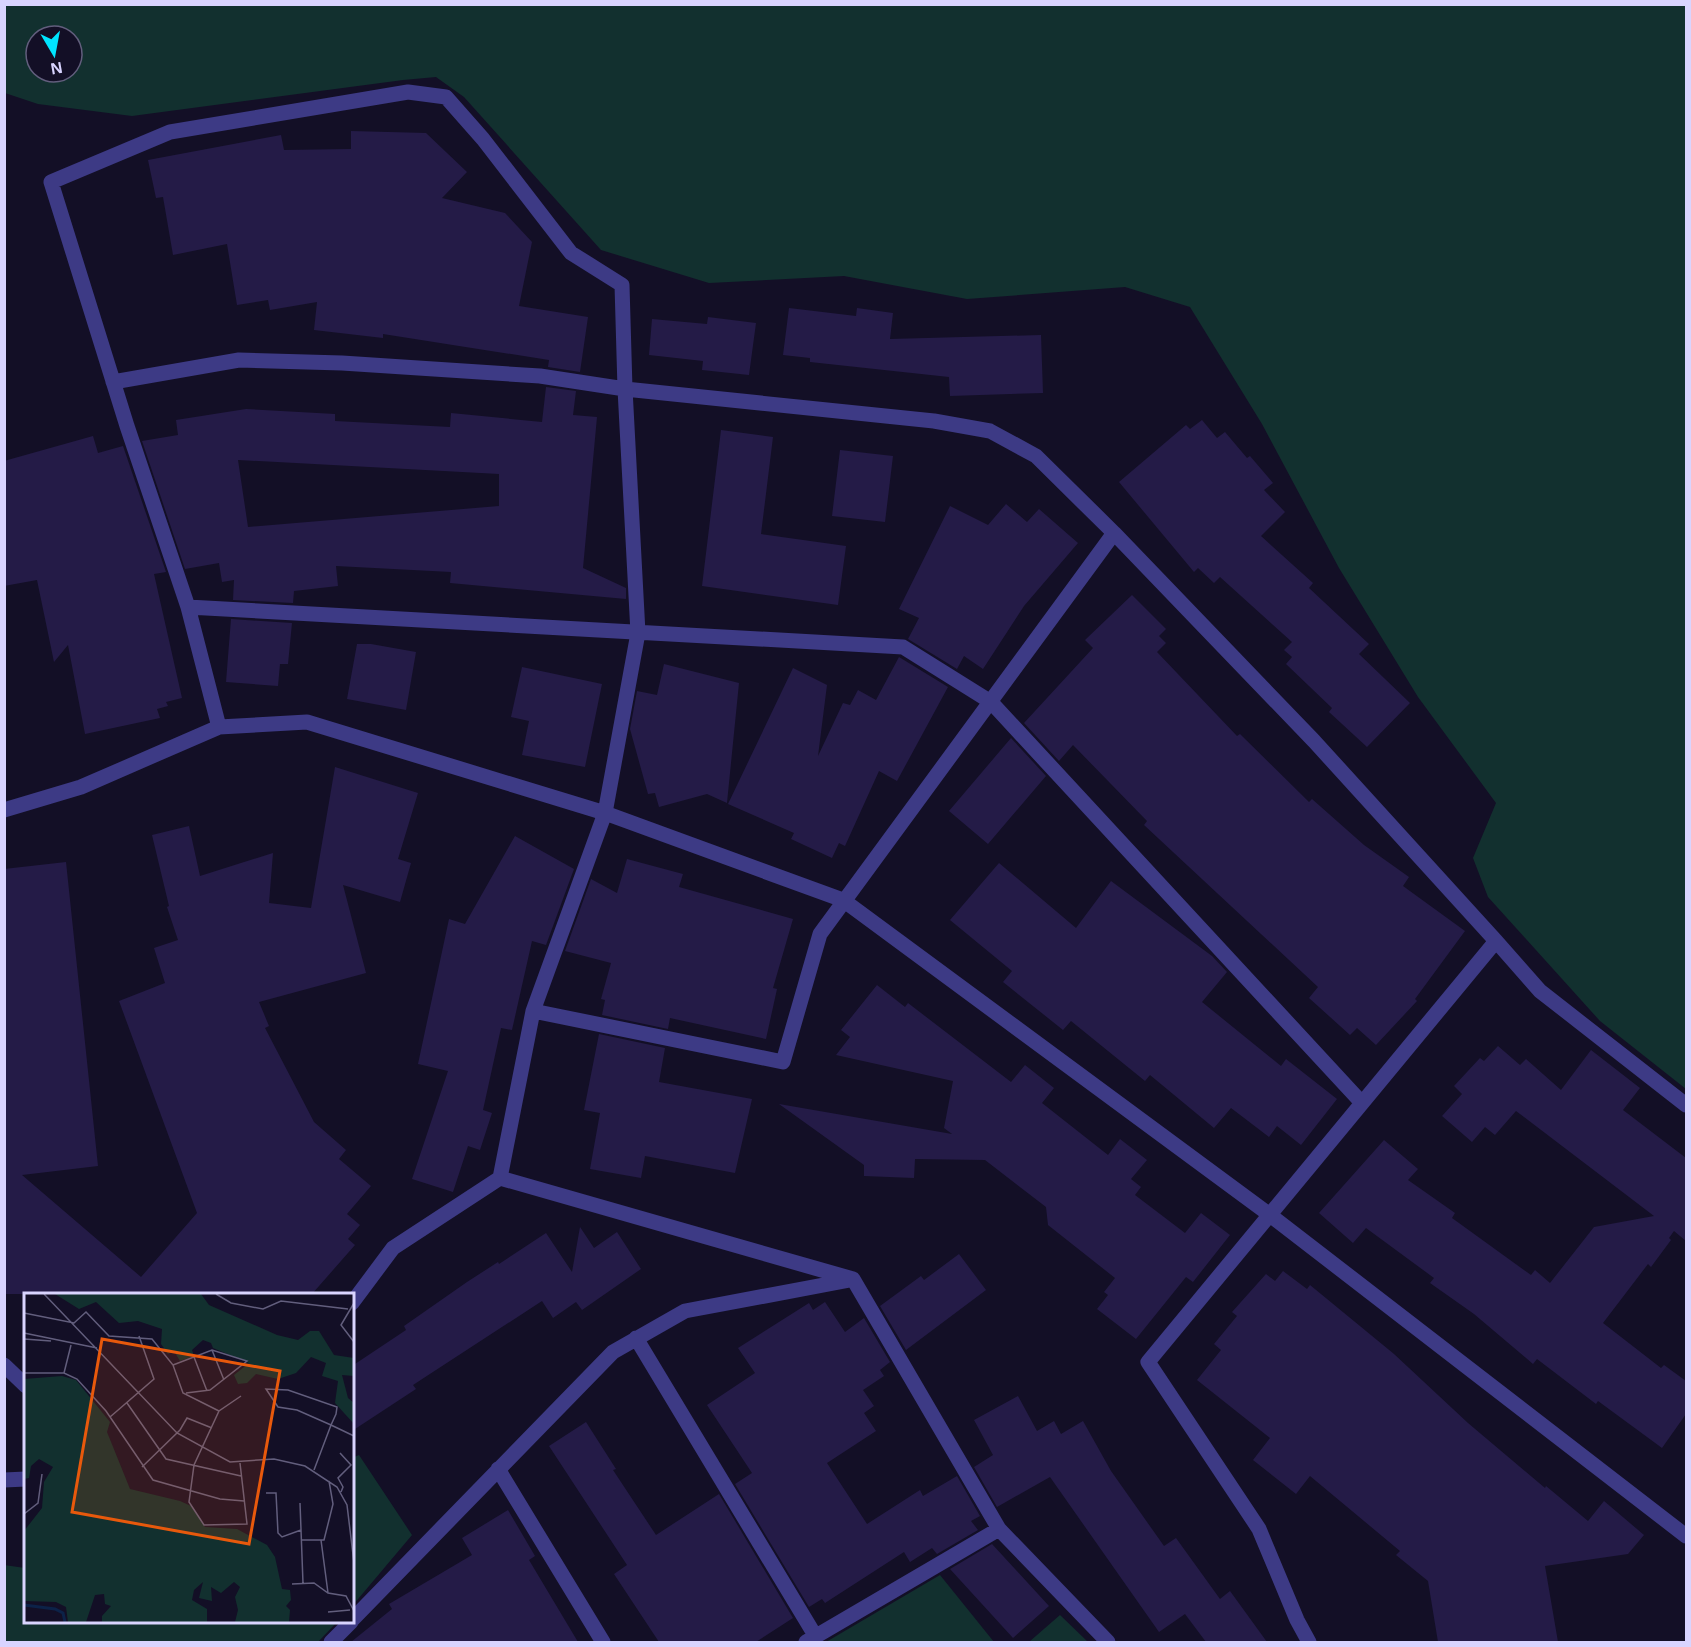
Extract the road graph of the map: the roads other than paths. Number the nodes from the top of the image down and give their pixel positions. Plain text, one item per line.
1 (113, 382) junction
2 (625, 389) junction
3 (1114, 533) junction
4 (188, 608) junction
5 (638, 633) junction
6 (991, 702) junction
7 (219, 727) junction
8 (4, 810) edge
9 (605, 813) junction
10 (843, 900) junction
11 (1496, 941) junction
12 (534, 1011) junction
13 (1362, 1103) junction
14 (1686, 1105) edge
15 (500, 1178) junction
16 (1270, 1215) junction
17 (853, 1279) junction
18 (354, 1300) edge
19 (636, 1338) junction
20 (4, 1365) edge
21 (24, 1384) edge
22 (498, 1468) junction
23 (24, 1479) edge
24 (4, 1480) edge
25 (999, 1529) junction
26 (1686, 1536) edge
27 (354, 1619) edge
28 (350, 1623) edge
29 (811, 1640) edge
30 (331, 1642) edge
31 (603, 1642) edge
32 (1108, 1642) edge
33 (1309, 1642) edge

1 - 2 street
1 - 2 street
1 - 4 street
2 - 3 street
2 - 5 street
3 - 6 street
3 - 11 street
4 - 5 street
4 - 7 street
5 - 6 street
5 - 9 street
6 - 10 street
6 - 13 street
7 - 8 street
7 - 9 street
9 - 10 street
9 - 12 street
10 - 12 street
10 - 16 street
11 - 13 street
11 - 14 street
12 - 15 street
13 - 16 street
15 - 17 street
15 - 18 street
16 - 26 street
16 - 33 street
17 - 19 street
17 - 25 street
19 - 22 street
19 - 29 street
20 - 21 street
22 - 27 street
22 - 31 street
23 - 24 street
25 - 29 street
25 - 32 street
28 - 30 street

